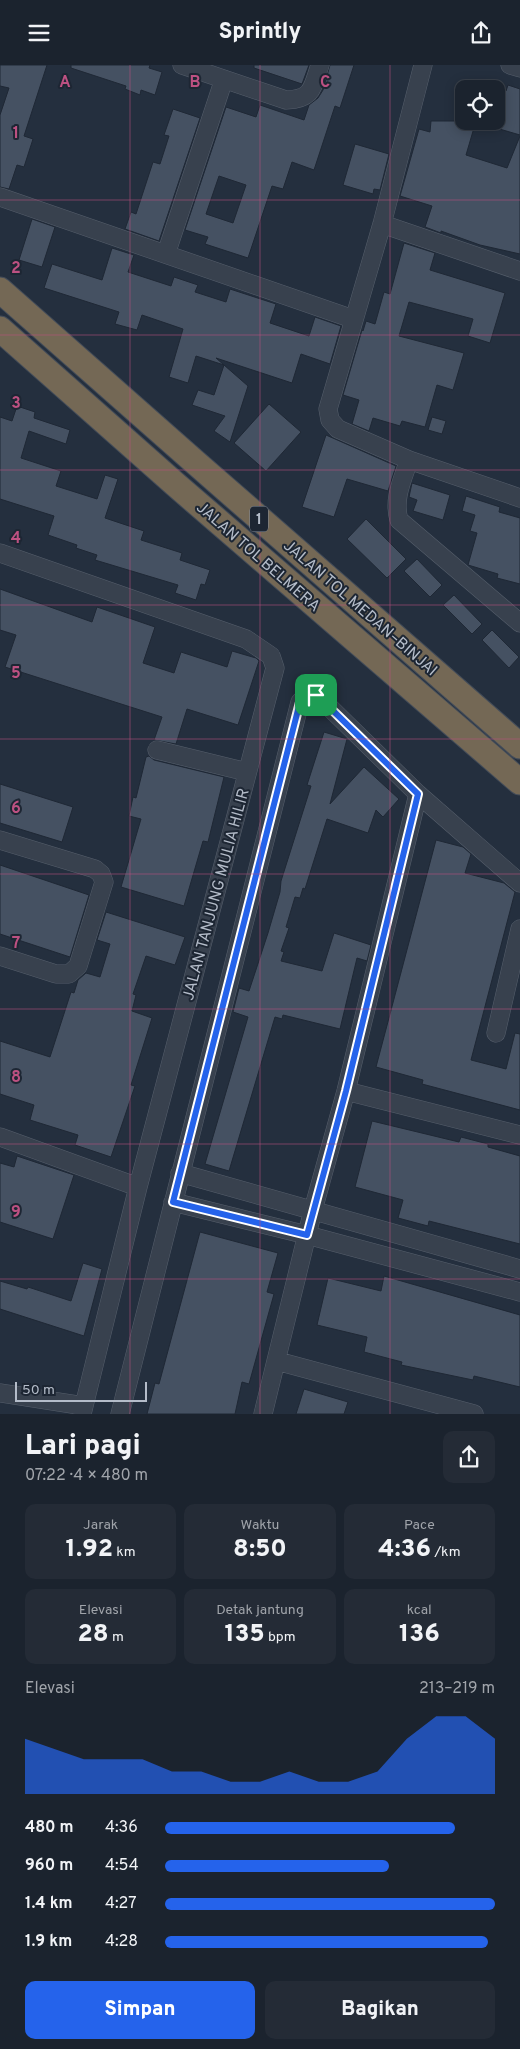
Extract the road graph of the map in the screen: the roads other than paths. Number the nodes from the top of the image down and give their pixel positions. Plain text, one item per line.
1 (182, 65) edge
2 (320, 65) edge
3 (423, 65) edge
4 (510, 65) edge
5 (520, 68) edge
6 (224, 79) junction
7 (0, 197) edge
8 (382, 224) junction
9 (166, 253) junction
10 (520, 271) edge
11 (0, 290) edge
12 (353, 319) junction
13 (0, 329) edge
14 (409, 460) junction
15 (520, 498) edge
16 (0, 553) edge
17 (487, 595) junction
18 (520, 607) edge
19 (520, 623) edge
20 (520, 746) edge
21 (156, 750) dead end
22 (247, 773) junction
23 (520, 781) edge
24 (418, 794) junction
25 (0, 840) edge
26 (520, 883) edge
27 (520, 929) edge
28 (0, 956) edge
29 (513, 997) edge
30 (496, 1033) dead end
31 (346, 1091) junction
32 (520, 1135) edge
33 (0, 1137) edge
34 (180, 1173) junction
35 (138, 1187) junction
36 (173, 1202) junction
37 (313, 1210) junction
38 (307, 1235) junction
39 (520, 1269) edge
40 (520, 1292) edge
41 (277, 1361) junction
42 (0, 1393) edge
43 (83, 1410) edge
44 (120, 1414) edge
45 (263, 1414) edge
46 (474, 1414) edge

1 - 6 street
2 - 6 street
3 - 8 street
4 - 5 street
6 - 9 street
7 - 9 street
8 - 10 street
8 - 12 street
9 - 12 street
11 - 20 highway, JALAN TOL MEDAN–BINJAI / 1
12 - 14 street
13 - 23 highway, JALAN TOL BELMERA / 1
14 - 15 street
14 - 17 street
16 - 22 street, JALAN TANJUNG MULIA HILIR
17 - 18 street
17 - 19 street
21 - 22 street
22 - 35 street, JALAN TANJUNG MULIA HILIR
24 - 26 street
24 - 31 street
24 - 34 street
25 - 28 street
27 - 29 street
29 - 30 street
31 - 32 street
31 - 37 street
33 - 35 street
34 - 36 street
34 - 37 street
35 - 43 street, JALAN TANJUNG MULIA HILIR
36 - 38 street
36 - 44 street
37 - 38 street
37 - 39 street
38 - 40 street
38 - 41 street
41 - 45 street
41 - 46 street
42 - 43 street

